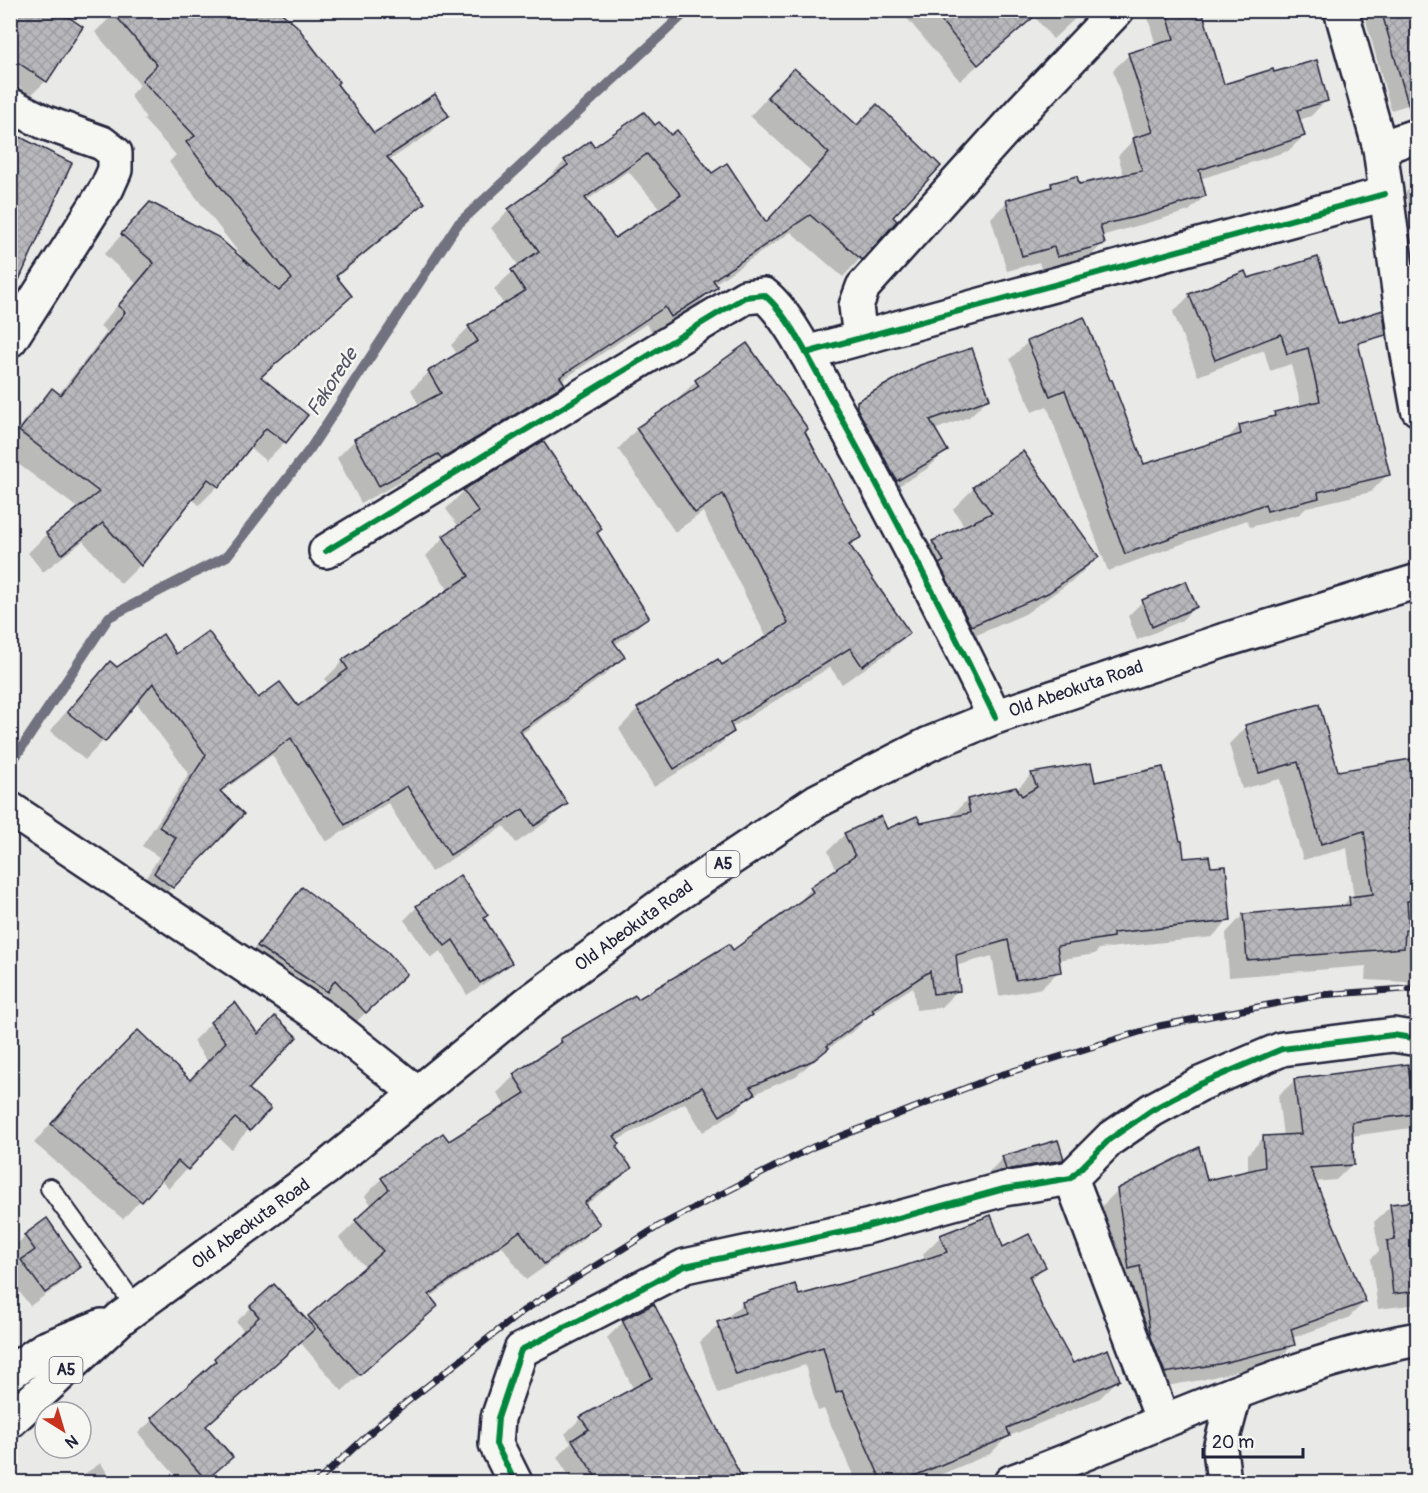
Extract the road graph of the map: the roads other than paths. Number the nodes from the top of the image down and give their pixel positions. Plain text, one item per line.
1 (1117, 10) edge
2 (1341, 10) edge
3 (10, 105) edge
4 (1418, 135) edge
5 (1380, 148) junction
6 (1385, 194) junction
7 (861, 338) junction
8 (10, 340) edge
9 (806, 353) junction
10 (1418, 409) edge
11 (326, 551) dead end
12 (1418, 581) edge
13 (995, 717) junction
14 (10, 809) edge
15 (1418, 1039) edge
16 (417, 1093) junction
17 (1071, 1178) junction
18 (50, 1188) dead end
19 (128, 1313) junction
20 (1418, 1339) edge
21 (10, 1373) edge
22 (1235, 1393) junction
23 (10, 1421) edge
24 (1163, 1421) junction
25 (515, 1482) edge
26 (1011, 1482) edge
27 (1224, 1482) edge

1 - 7 main road
2 - 5 main road
3 - 8 main road
4 - 5 main road
5 - 6 main road
6 - 7 main road
6 - 10 main road
7 - 9 main road
9 - 11 main road
9 - 13 main road
12 - 13 main road, Old Abeokuta Road / A5
13 - 16 main road, Old Abeokuta Road / A5
14 - 16 main road
15 - 17 main road
16 - 19 main road, Old Abeokuta Road / A5
17 - 24 main road
17 - 25 main road
18 - 19 lane
19 - 21 main road, Old Abeokuta Road / A5
19 - 23 main road, Old Abeokuta Road / A5
20 - 22 main road
22 - 24 main road
22 - 27 main road
24 - 26 main road

